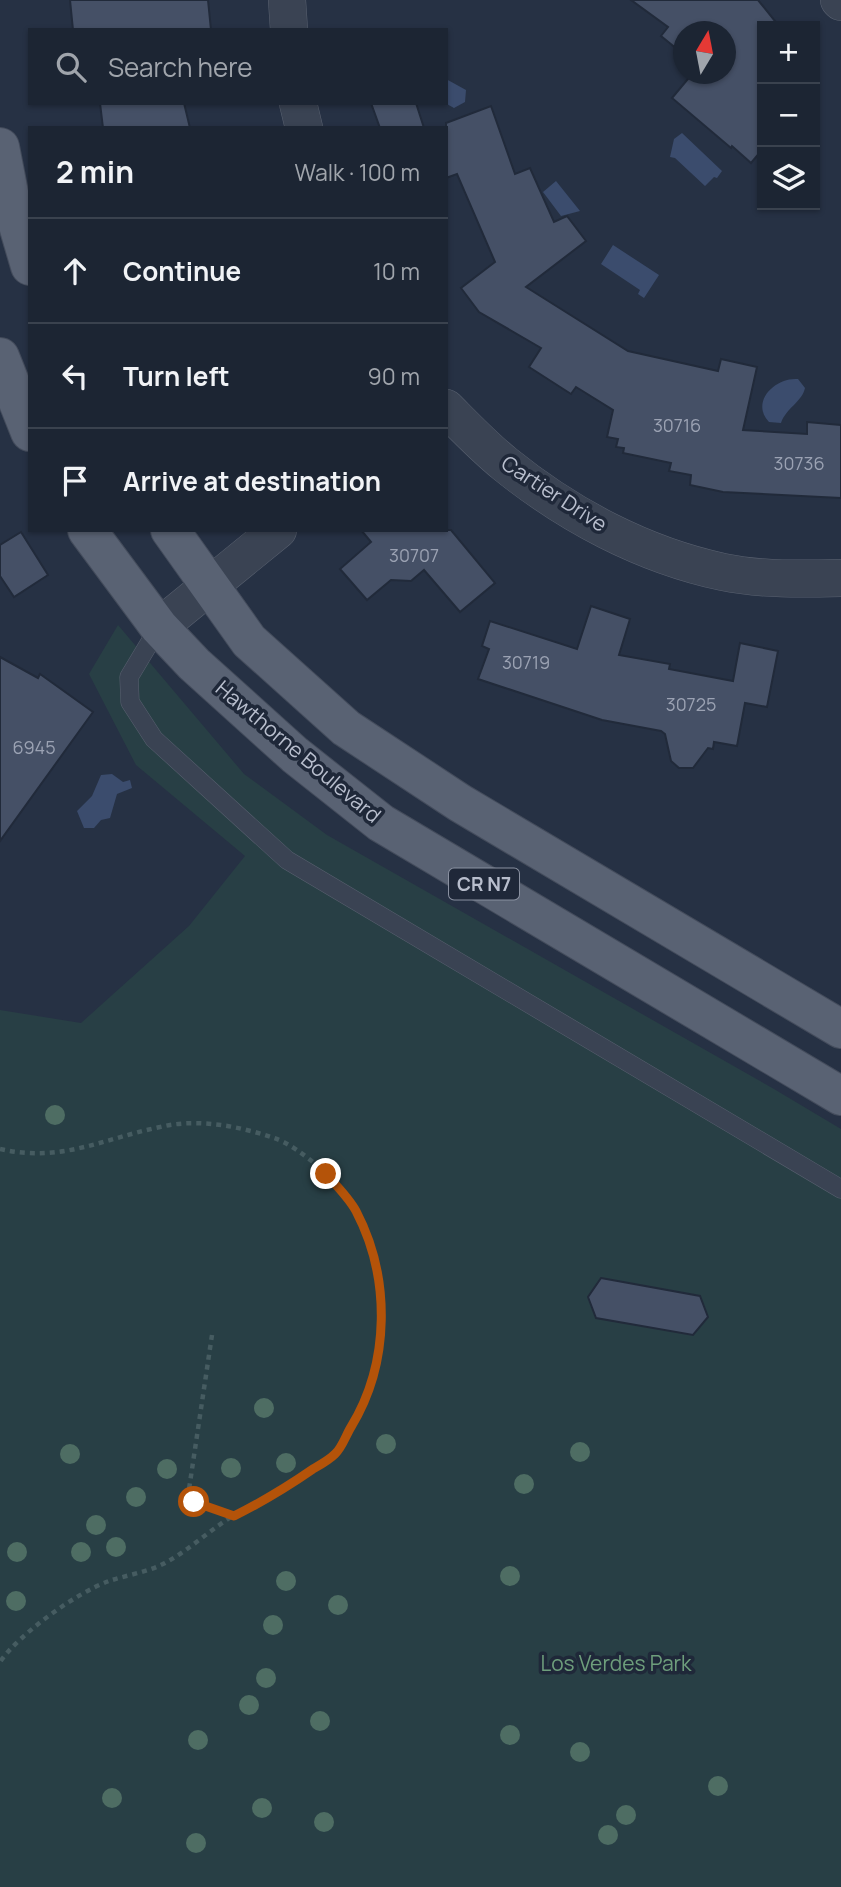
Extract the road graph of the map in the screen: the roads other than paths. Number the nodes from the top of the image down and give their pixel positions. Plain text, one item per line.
1 (287, 0) edge
2 (289, 28) edge
3 (298, 105) edge
4 (304, 126) edge
5 (0, 147) edge
6 (28, 259) edge
7 (0, 357) edge
8 (448, 410) edge
9 (28, 427) edge
10 (88, 532) edge
11 (171, 532) edge
12 (276, 532) edge
13 (841, 578) edge
14 (210, 586) junction
15 (159, 627) junction
16 (841, 1029) edge
17 (841, 1096) edge
18 (841, 1188) edge

1 - 2 street
3 - 4 street
5 - 6 main road
7 - 9 main road
8 - 13 street, Cartier Drive
10 - 15 main road, Hawthorne Boulevard / CR N7
11 - 14 main road, CR N7
12 - 14 street
14 - 15 street
14 - 16 main road, CR N7
15 - 17 main road, Hawthorne Boulevard / CR N7
15 - 18 lane

